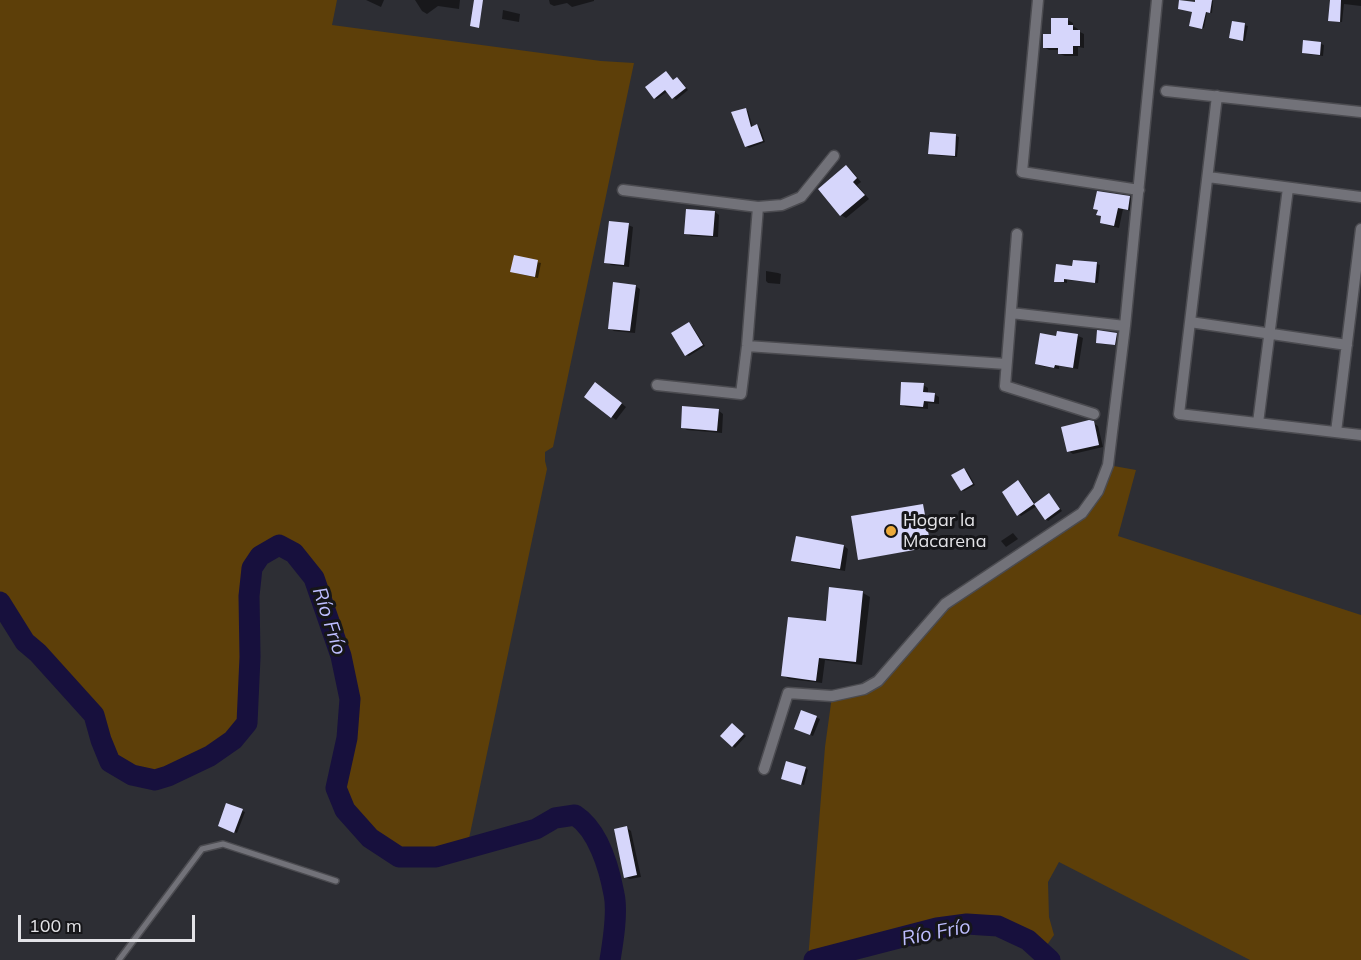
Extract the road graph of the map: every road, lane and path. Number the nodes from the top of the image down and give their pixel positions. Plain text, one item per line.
1 (1038, 0) edge
2 (1157, 0) edge
3 (1166, 91) dead end
4 (1217, 96) junction
5 (1361, 112) edge
6 (834, 156) dead end
7 (1208, 177) junction
8 (1288, 188) junction
9 (623, 190) dead end
10 (1138, 190) junction
11 (1361, 197) edge
12 (759, 207) junction
13 (1361, 229) edge
14 (1017, 234) dead end
15 (1356, 312) edge
16 (1011, 313) junction
17 (1190, 322) junction
18 (1125, 326) junction
19 (1269, 334) junction
20 (1347, 345) junction
21 (747, 346) junction
22 (1006, 364) junction
23 (657, 385) dead end
24 (1094, 414) dead end
25 (1258, 423) junction
26 (1336, 432) junction
27 (1361, 435) edge
28 (764, 769) dead end
29 (336, 881) dead end
30 (119, 960) edge

1 - 10 street
2 - 10 street
3 - 4 street
4 - 5 street
4 - 7 street
6 - 12 street
7 - 8 street
7 - 17 street
8 - 11 street
8 - 19 street
9 - 12 street
10 - 18 street
12 - 21 street
13 - 15 street
14 - 16 street
15 - 20 street
16 - 18 street
16 - 22 street
17 - 19 street
17 - 25 street
18 - 28 street
19 - 20 street
19 - 25 street
20 - 26 street
21 - 22 street
21 - 23 street
22 - 24 street
25 - 26 street
26 - 27 street
29 - 30 lane

